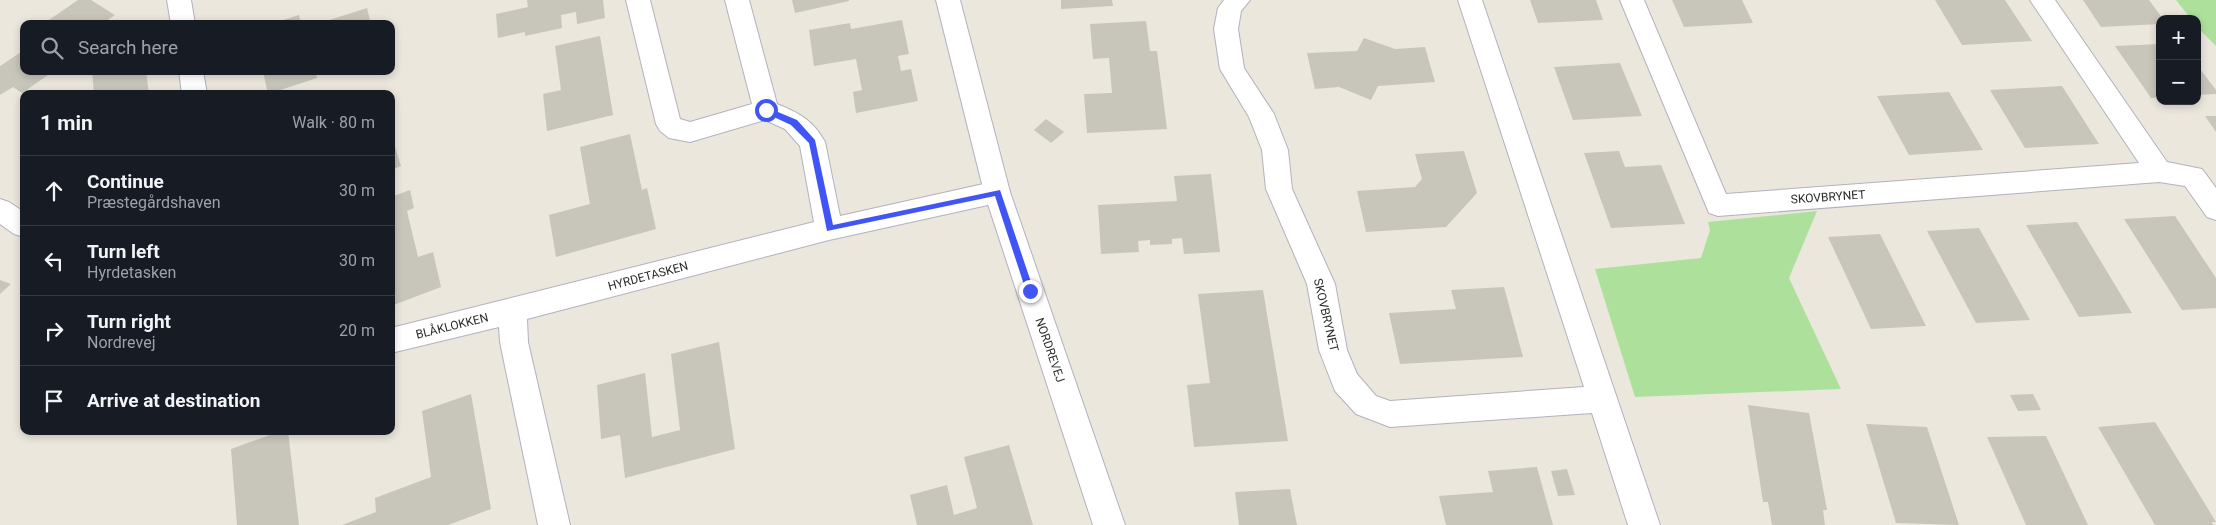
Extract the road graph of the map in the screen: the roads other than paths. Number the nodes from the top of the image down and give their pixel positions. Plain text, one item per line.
1 (179, 0) edge
2 (638, 0) edge
3 (737, 0) edge
4 (948, 0) edge
5 (1238, 0) edge
6 (1470, 0) edge
7 (1632, 0) edge
8 (2042, 0) edge
9 (182, 20) edge
10 (192, 75) edge
11 (194, 90) edge
12 (766, 110) junction
13 (2159, 172) junction
14 (998, 192) junction
15 (2216, 209) edge
16 (0, 210) edge
17 (20, 223) edge
18 (830, 229) junction
19 (513, 311) junction
20 (395, 340) edge
21 (1602, 399) junction
22 (554, 525) edge
23 (1109, 525) edge
24 (1644, 525) edge

1 - 9 street
2 - 12 street
3 - 12 street
4 - 14 street, NORDREVEJ
5 - 21 street, SKOVBRYNET
6 - 21 street
7 - 13 street, SKOVBRYNET
8 - 13 street
10 - 11 street
12 - 18 street
13 - 15 street, SKOVBRYNET
14 - 18 street, HYRDETASKEN
14 - 23 street, NORDREVEJ
16 - 17 street
18 - 19 street, HYRDETASKEN
19 - 20 street, BLÅKLOKKEN
19 - 22 street
21 - 24 street

